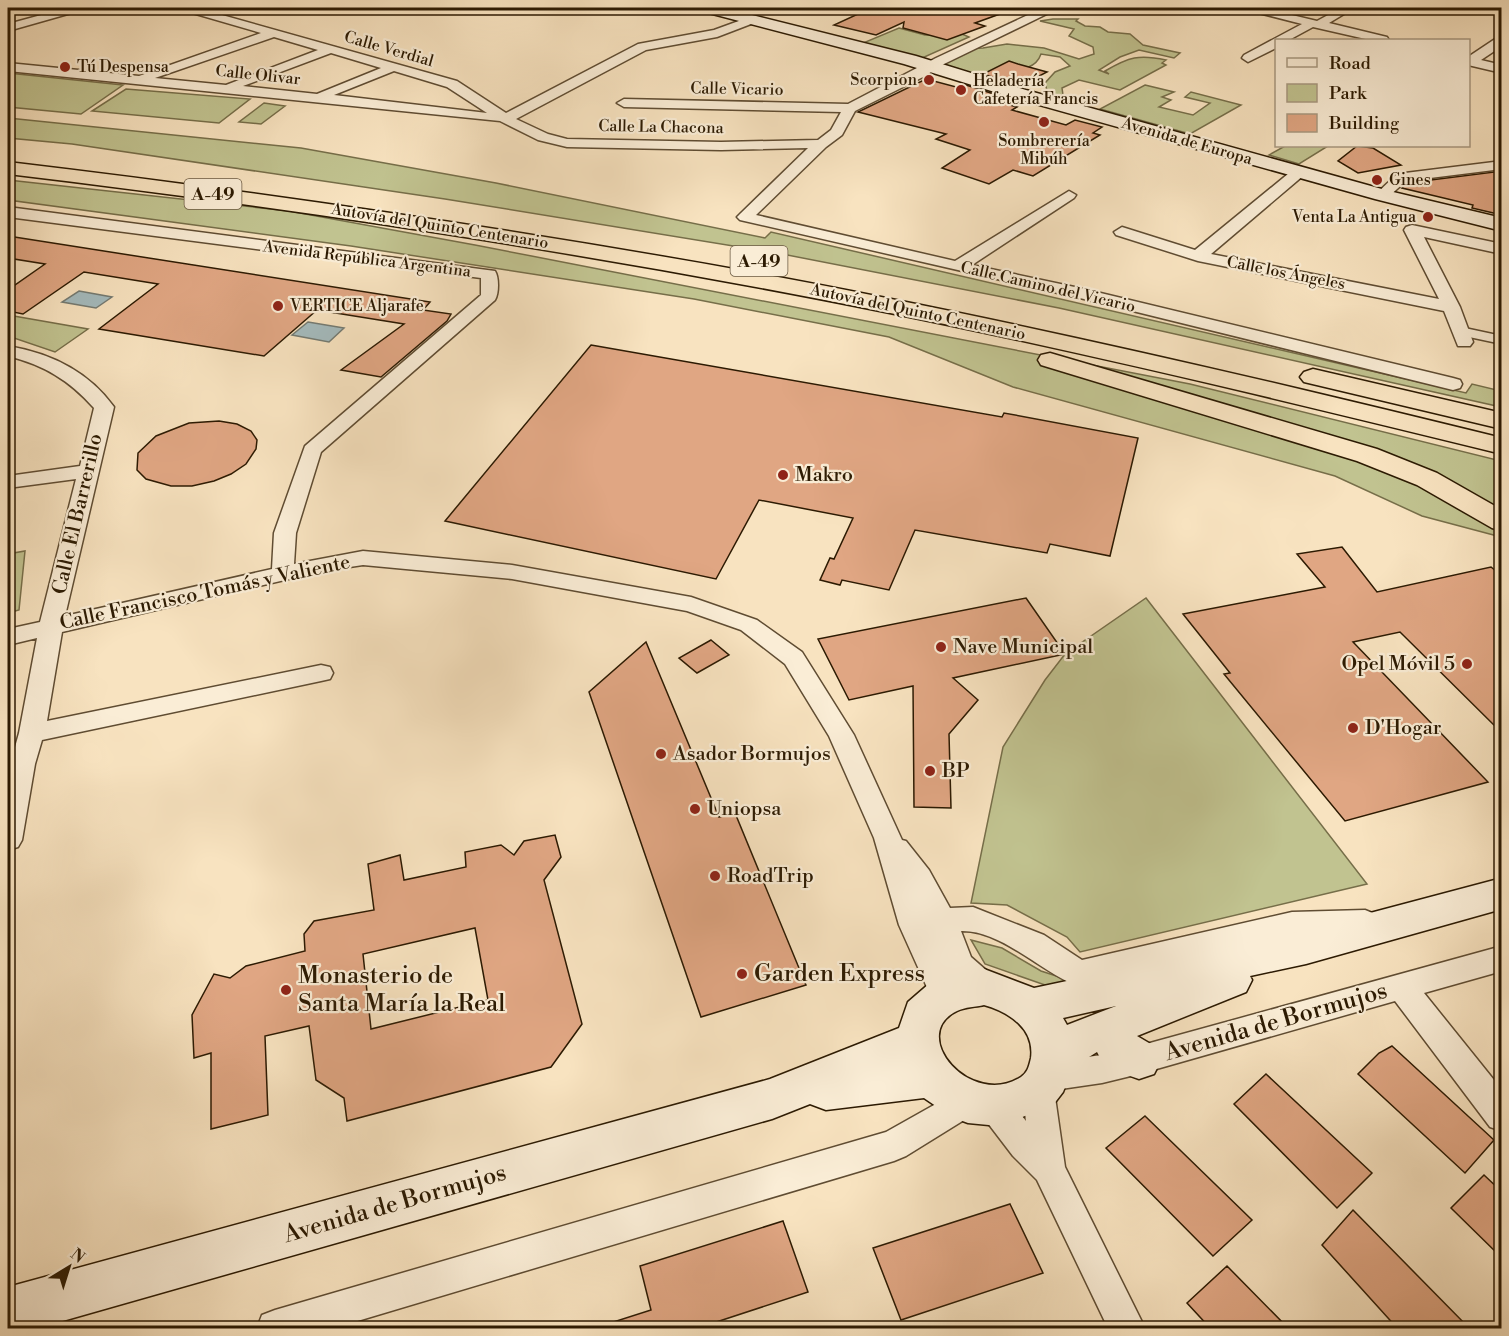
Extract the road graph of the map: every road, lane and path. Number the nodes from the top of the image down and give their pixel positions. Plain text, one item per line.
1 (78, 8) edge
2 (186, 8) edge
3 (694, 8) edge
4 (707, 8) edge
5 (1051, 8) edge
6 (1251, 8) edge
7 (1349, 8) edge
8 (745, 15) edge
9 (8, 16) edge
10 (26, 23) junction
11 (1315, 24) junction
12 (8, 28) edge
13 (273, 33) junction
14 (1283, 39) edge
15 (1379, 39) edge
16 (1502, 40) edge
17 (1275, 44) edge
18 (331, 49) junction
19 (1248, 58) dead end
20 (1470, 60) edge
21 (1470, 61) edge
22 (8, 67) edge
23 (393, 67) junction
24 (929, 68) junction
25 (1502, 69) edge
26 (138, 80) junction
27 (227, 88) junction
28 (458, 88) junction
29 (1012, 92) junction
30 (319, 97) junction
31 (624, 103) dead end
32 (412, 107) junction
33 (850, 108) junction
34 (506, 119) junction
35 (821, 144) junction
36 (8, 149) edge
37 (1502, 165) edge
38 (8, 168) edge
39 (1299, 172) junction
40 (1069, 195) dead end
41 (1383, 195) junction
42 (8, 212) edge
43 (745, 216) junction
44 (1502, 225) edge
45 (729, 231) dead end
46 (1122, 232) dead end
47 (1502, 249) edge
48 (1198, 256) junction
49 (958, 267) junction
50 (839, 296) junction
51 (1451, 307) junction
52 (1462, 336) joint
53 (1502, 340) edge
54 (8, 351) edge
55 (1270, 368) dead end
56 (1293, 373) dead end
57 (1453, 384) dead end
58 (1502, 421) edge
59 (1502, 446) edge
60 (90, 471) junction
61 (8, 482) edge
62 (1502, 522) edge
63 (284, 573) junction
64 (51, 626) junction
65 (8, 637) edge
66 (321, 673) dead end
67 (32, 733) junction
68 (15, 765) edge
69 (888, 838) junction
70 (8, 840) edge
71 (1500, 893) edge
72 (942, 920) junction
73 (1400, 921) junction
74 (1306, 947) junction
75 (1502, 958) edge
76 (1401, 986) junction
77 (964, 990) junction
78 (1031, 1007) junction
79 (1111, 1027) junction
80 (924, 1058) junction
81 (1139, 1060) junction
82 (1047, 1074) junction
83 (981, 1105) junction
84 (1502, 1116) edge
85 (1049, 1169) junction
86 (8, 1312) edge
87 (275, 1329) edge
88 (1127, 1329) edge

1 - 10 street
2 - 13 street, Calle Verdial
3 - 8 main road, Avenida de Europa
4 - 8 main road, Avenida de Europa
5 - 24 street
6 - 11 street
7 - 11 street
8 - 24 main road, Avenida de Europa
8 - 24 main road, Avenida de Europa
8 - 34 street
9 - 10 street
10 - 12 street
11 - 14 street
11 - 15 street
13 - 18 street, Calle Verdial
13 - 26 street
16 - 20 street
17 - 19 street
18 - 23 street, Calle Verdial
18 - 27 street
21 - 25 street
22 - 26 street, Calle Olivar
23 - 28 street, Calle Verdial
23 - 30 street
24 - 29 main road, Avenida de Europa
24 - 29 main road, Avenida de Europa
24 - 33 street
26 - 27 street, Calle Olivar
27 - 30 street, Calle Olivar
28 - 32 street
28 - 34 street, Calle Verdial
29 - 39 main road, Avenida de Europa
30 - 32 street, Calle Olivar
31 - 33 street, Calle Vicario
32 - 34 street, Calle Olivar
33 - 35 street
34 - 35 street, Calle La Chacona
35 - 43 street
36 - 55 highway, Autovía del Quinto Centenario / A-49
37 - 41 street
38 - 50 highway, Autovía del Quinto Centenario / A-49
39 - 41 main road, Avenida de Europa
39 - 48 street
40 - 49 street
41 - 44 main road, Avenida de Europa
42 - 63 street, Avenida República Argentina
43 - 45 street
43 - 49 street, Calle Camino del Vicario
46 - 48 street, Calle los Ángeles
47 - 51 street
48 - 51 street, Calle los Ángeles
49 - 57 street, Calle Camino del Vicario
50 - 59 highway, Autovía del Quinto Centenario / A-49
50 - 62 highway
51 - 52 street
52 - 53 street
54 - 60 street, Calle El Barrerillo
56 - 58 highway
60 - 61 street
60 - 64 street, Calle El Barrerillo
63 - 64 street, Calle Francisco Tomás y Valiente
63 - 69 street, Calle Francisco Tomás y Valiente
64 - 65 street, Calle Francisco Tomás y Valiente
64 - 67 street, Calle El Barrerillo
66 - 67 street
67 - 68 street, Calle El Barrerillo
68 - 70 street, Calle El Barrerillo
69 - 72 street, Calle Francisco Tomás y Valiente
69 - 77 street, Calle Francisco Tomás y Valiente
71 - 73 main road
72 - 73 street
72 - 77 street, Calle Francisco Tomás y Valiente
73 - 74 main road
74 - 78 main road
74 - 79 main road
75 - 76 street, Avenida de Bormujos
76 - 81 street, Avenida de Bormujos
76 - 84 street
77 - 78 main road
77 - 80 main road
78 - 82 main road
79 - 81 main road
79 - 82 main road
80 - 83 main road
80 - 86 main road, Avenida de Bormujos
81 - 82 street, Avenida de Bormujos
82 - 83 main road
82 - 85 street
83 - 85 street
83 - 87 street
85 - 88 street

